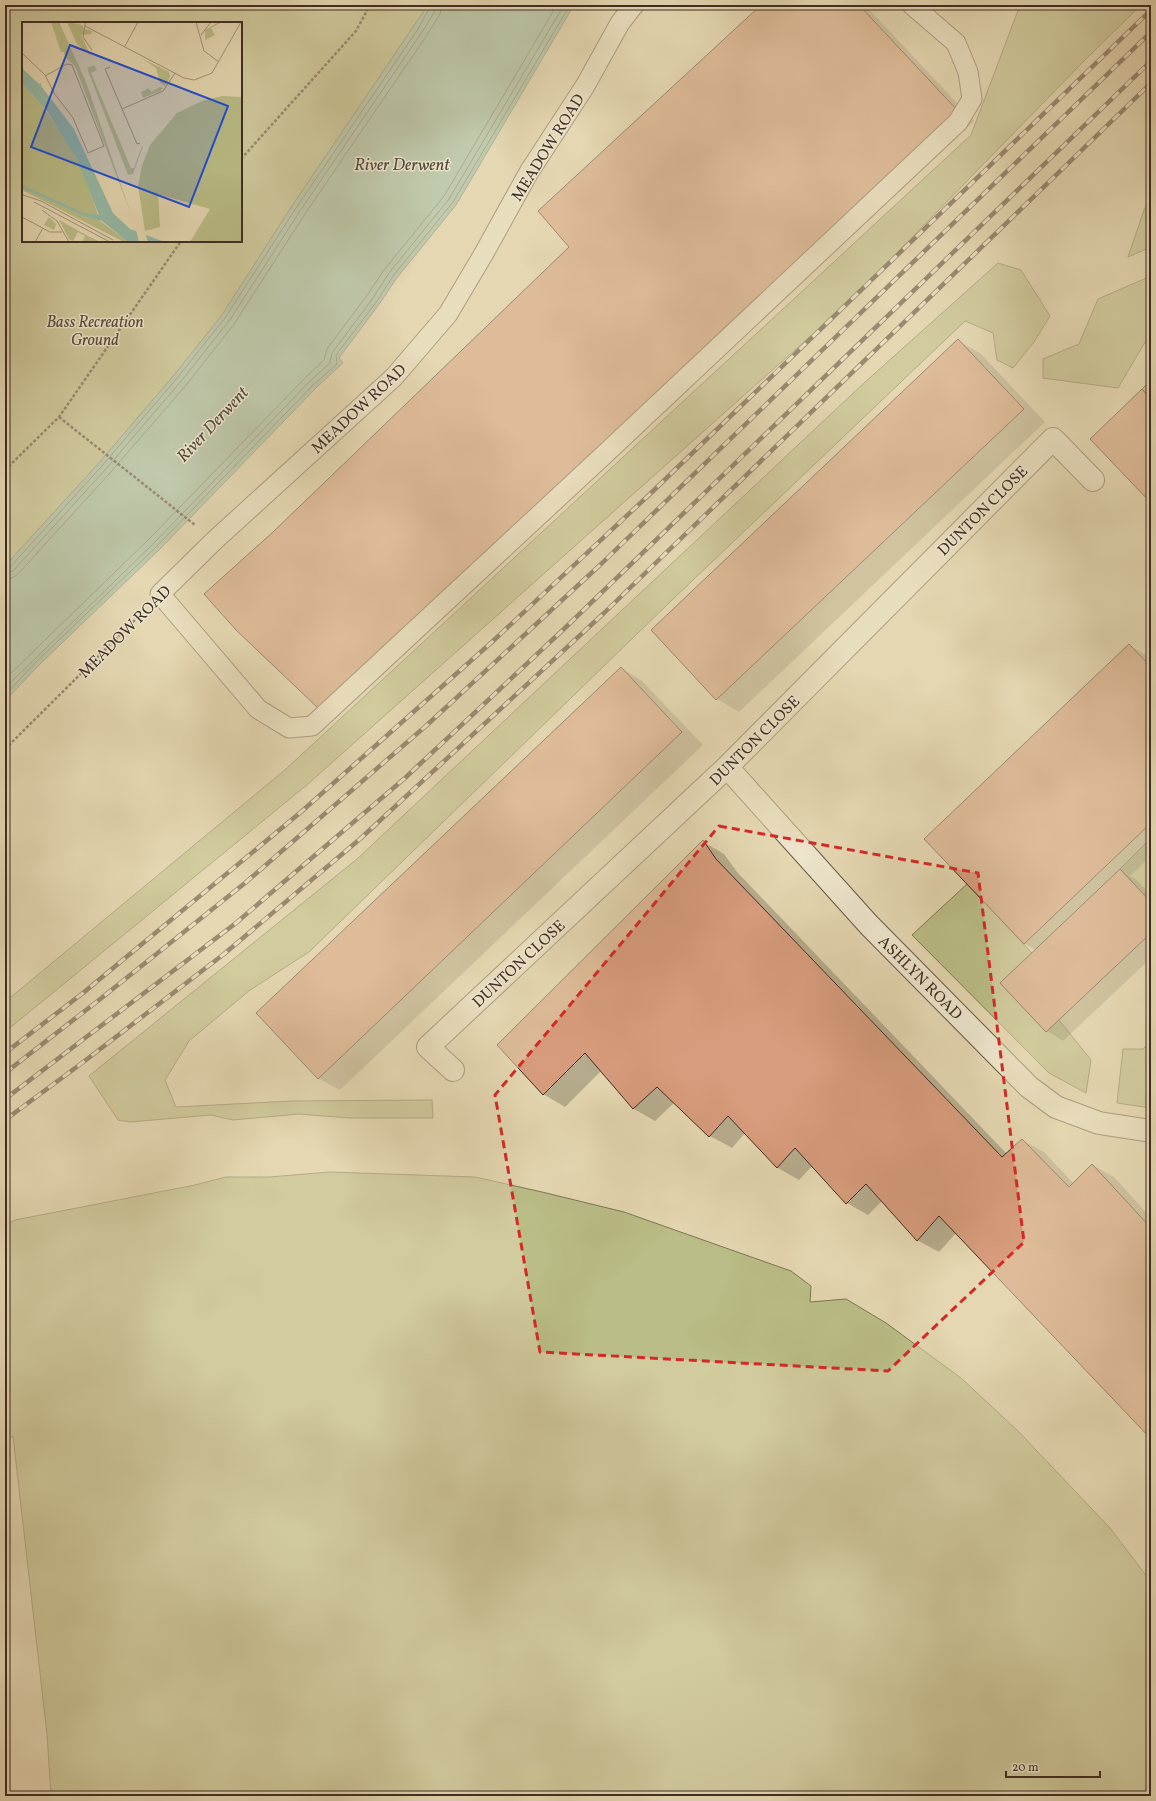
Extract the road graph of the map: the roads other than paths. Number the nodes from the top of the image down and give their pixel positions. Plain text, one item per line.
1 (634, 5) edge
2 (912, 5) edge
3 (1093, 480) dead end
4 (726, 767) junction
5 (453, 1070) dead end
6 (1151, 1131) edge

1 - 2 lane, MEADOW ROAD
3 - 4 street, DUNTON CLOSE
4 - 5 street, DUNTON CLOSE
4 - 6 street, ASHLYN ROAD

